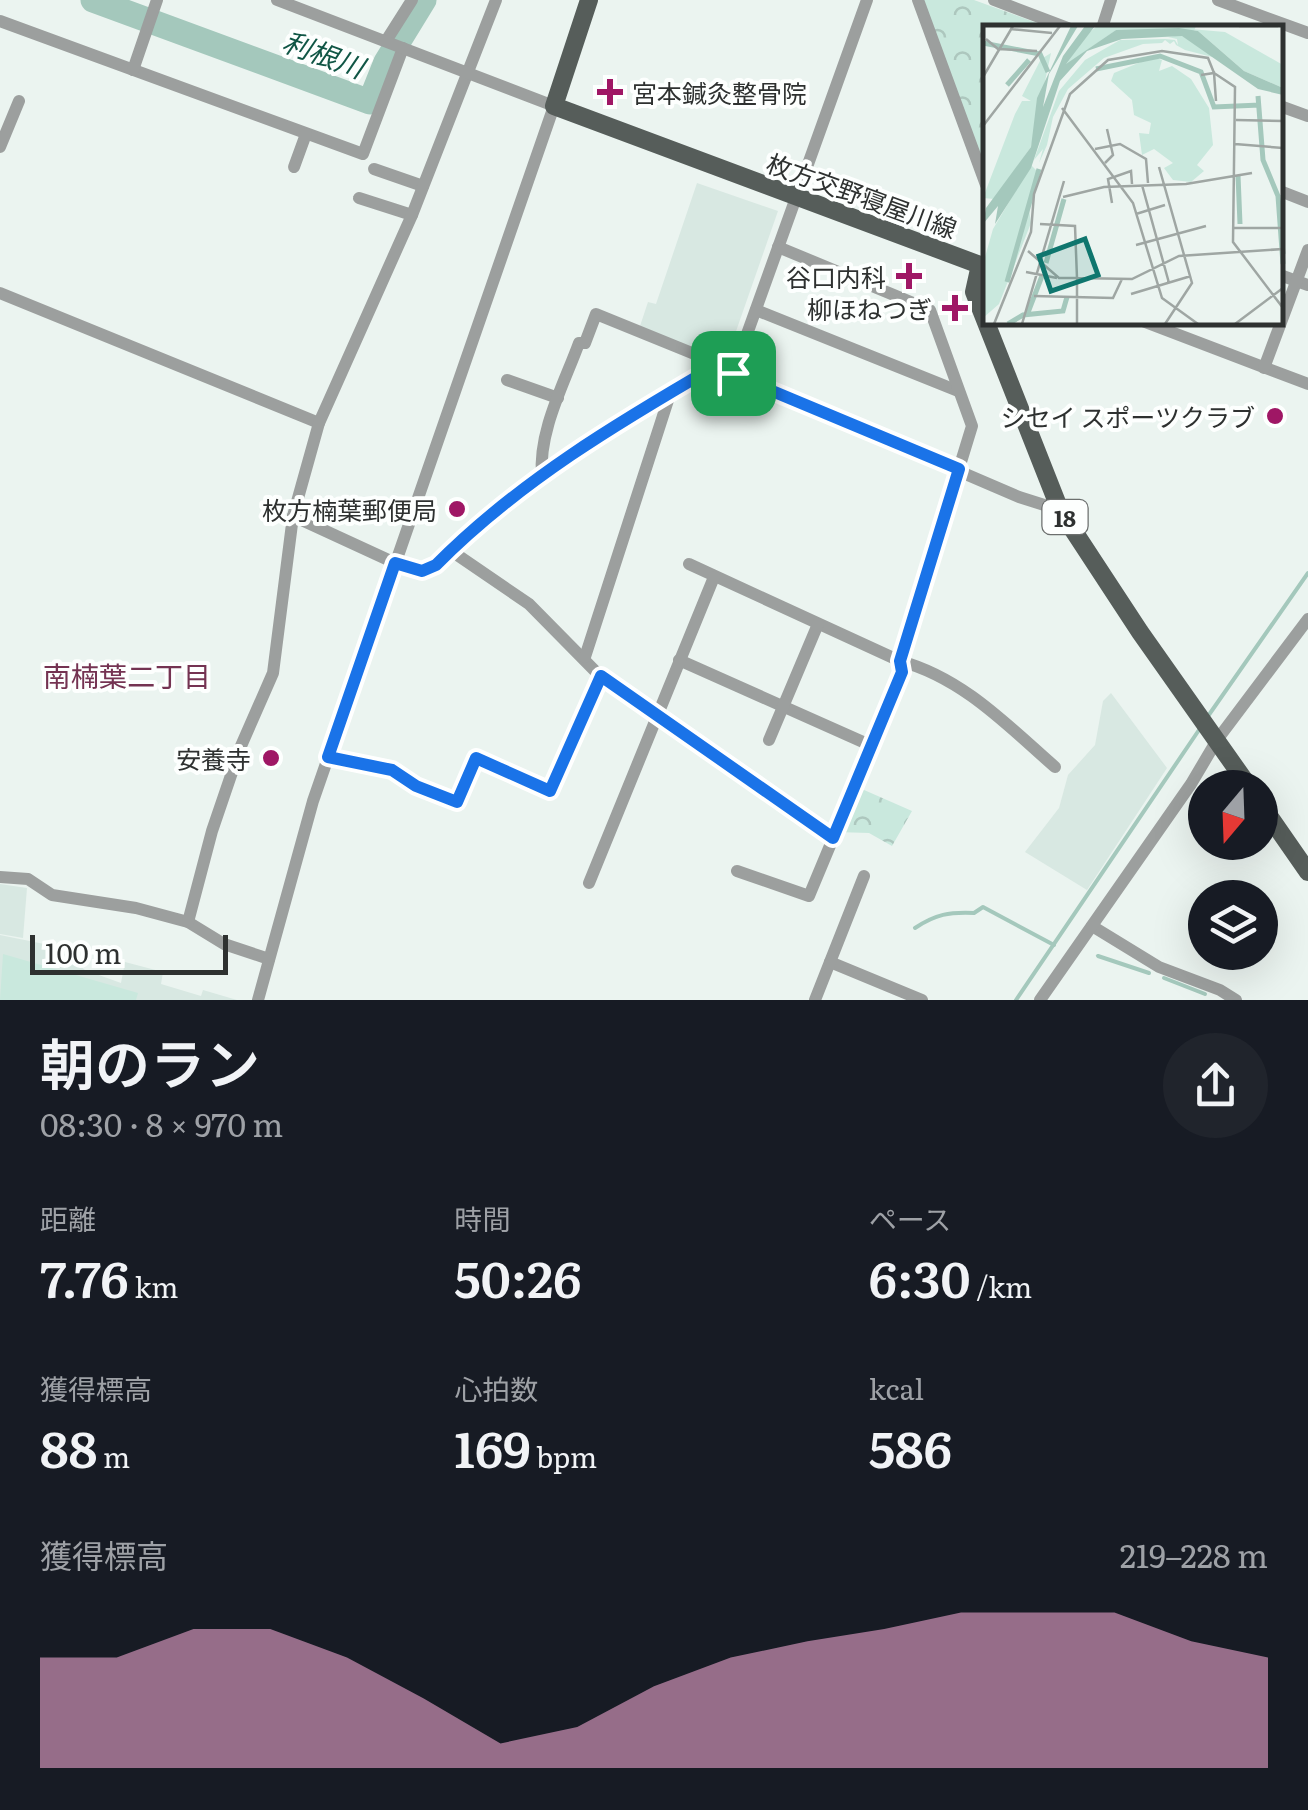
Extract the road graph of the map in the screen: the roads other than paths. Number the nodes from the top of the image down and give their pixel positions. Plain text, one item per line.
1 (157, 0) edge
2 (277, 0) edge
3 (412, 0) edge
4 (496, 0) edge
5 (590, 0) edge
6 (867, 0) edge
7 (918, 0) edge
8 (994, 0) edge
9 (1112, 0) edge
10 (1218, 0) edge
11 (0, 20) edge
12 (1060, 25) edge
13 (1103, 25) edge
14 (1308, 33) edge
15 (386, 42) junction
16 (403, 48) junction
17 (133, 70) junction
18 (466, 72) junction
19 (19, 101) dead end
20 (554, 106) junction
21 (1283, 107) edge
22 (1308, 116) edge
23 (306, 134) junction
24 (0, 146) edge
25 (294, 168) dead end
26 (374, 169) dead end
27 (983, 177) edge
28 (423, 186) junction
29 (1283, 193) edge
30 (796, 197) junction
31 (360, 198) dead end
32 (1308, 202) edge
33 (412, 214) junction
34 (778, 247) junction
35 (1308, 250) edge
36 (983, 266) edge
37 (1302, 283) edge
38 (0, 293) edge
39 (756, 310) junction
40 (983, 315) edge
41 (987, 325) edge
42 (1153, 325) edge
43 (719, 364) junction
44 (1264, 368) junction
45 (733, 373) junction
46 (507, 380) dead end
47 (1308, 384) edge
48 (958, 390) junction
49 (672, 392) junction
50 (558, 398) junction
51 (319, 422) junction
52 (959, 469) junction
53 (542, 476) junction
54 (1060, 510) junction
55 (293, 516) junction
56 (450, 550) junction
57 (395, 563) junction
58 (689, 564) dead end
59 (714, 577) junction
60 (1308, 620) edge
61 (818, 624) junction
62 (584, 657) junction
63 (679, 660) junction
64 (900, 661) junction
65 (601, 676) junction
66 (783, 706) junction
67 (655, 715) junction
68 (769, 740) dead end
69 (1217, 740) junction
70 (872, 746) junction
71 (328, 757) junction
72 (1056, 768) dead end
73 (1238, 770) edge
74 (1278, 829) edge
75 (833, 838) junction
76 (737, 871) dead end
77 (1308, 872) edge
78 (864, 876) dead end
79 (0, 877) edge
80 (589, 883) dead end
81 (188, 922) junction
82 (1092, 926) junction
83 (270, 959) junction
84 (830, 962) junction
85 (258, 1000) edge
86 (815, 1000) edge
87 (922, 1000) edge
88 (1040, 1000) edge
89 (1236, 1000) edge

1 - 17 street
2 - 15 street
3 - 15 street
4 - 18 street
5 - 20 main road
6 - 30 street
7 - 27 street
8 - 12 street
9 - 13 street
10 - 14 street
11 - 17 street
15 - 16 street
16 - 18 street
16 - 23 street
17 - 23 street
18 - 20 street
18 - 28 street
19 - 24 street
20 - 30 main road, 枚方交野寝屋川線 / 18
20 - 57 street
21 - 22 street
23 - 25 street
26 - 28 street
28 - 33 street
29 - 32 street
30 - 34 street
30 - 36 main road, 枚方交野寝屋川線 / 18
31 - 33 street
33 - 51 street
34 - 39 street
34 - 48 street
35 - 37 street
36 - 40 main road, 枚方交野寝屋川線 / 18
37 - 44 street
38 - 51 street
39 - 45 street
39 - 48 street
41 - 54 main road, 枚方交野寝屋川線 / 18
42 - 44 street
43 - 45 street
43 - 49 street
43 - 50 street
44 - 47 street
45 - 52 street
46 - 50 street
48 - 52 street
49 - 53 street
49 - 62 street
50 - 53 street
51 - 55 street
52 - 54 street
52 - 64 street
53 - 56 street
54 - 69 main road, 枚方交野寝屋川線 / 18
55 - 57 street
55 - 81 street
56 - 57 street
56 - 62 street
57 - 71 street
58 - 59 street
59 - 61 street
59 - 63 street
60 - 69 street
61 - 64 street
61 - 66 street
62 - 65 street
63 - 66 street
63 - 67 street
64 - 70 street
64 - 72 street
65 - 67 street
65 - 71 street
66 - 68 street
66 - 70 street
67 - 75 street
67 - 80 street
69 - 73 main road, 枚方交野寝屋川線 / 18
69 - 82 street
70 - 75 street
71 - 83 street
74 - 77 main road
75 - 76 street
78 - 84 street
79 - 81 street
81 - 83 street
82 - 88 street
82 - 89 street
83 - 85 street
84 - 86 street
84 - 87 street

